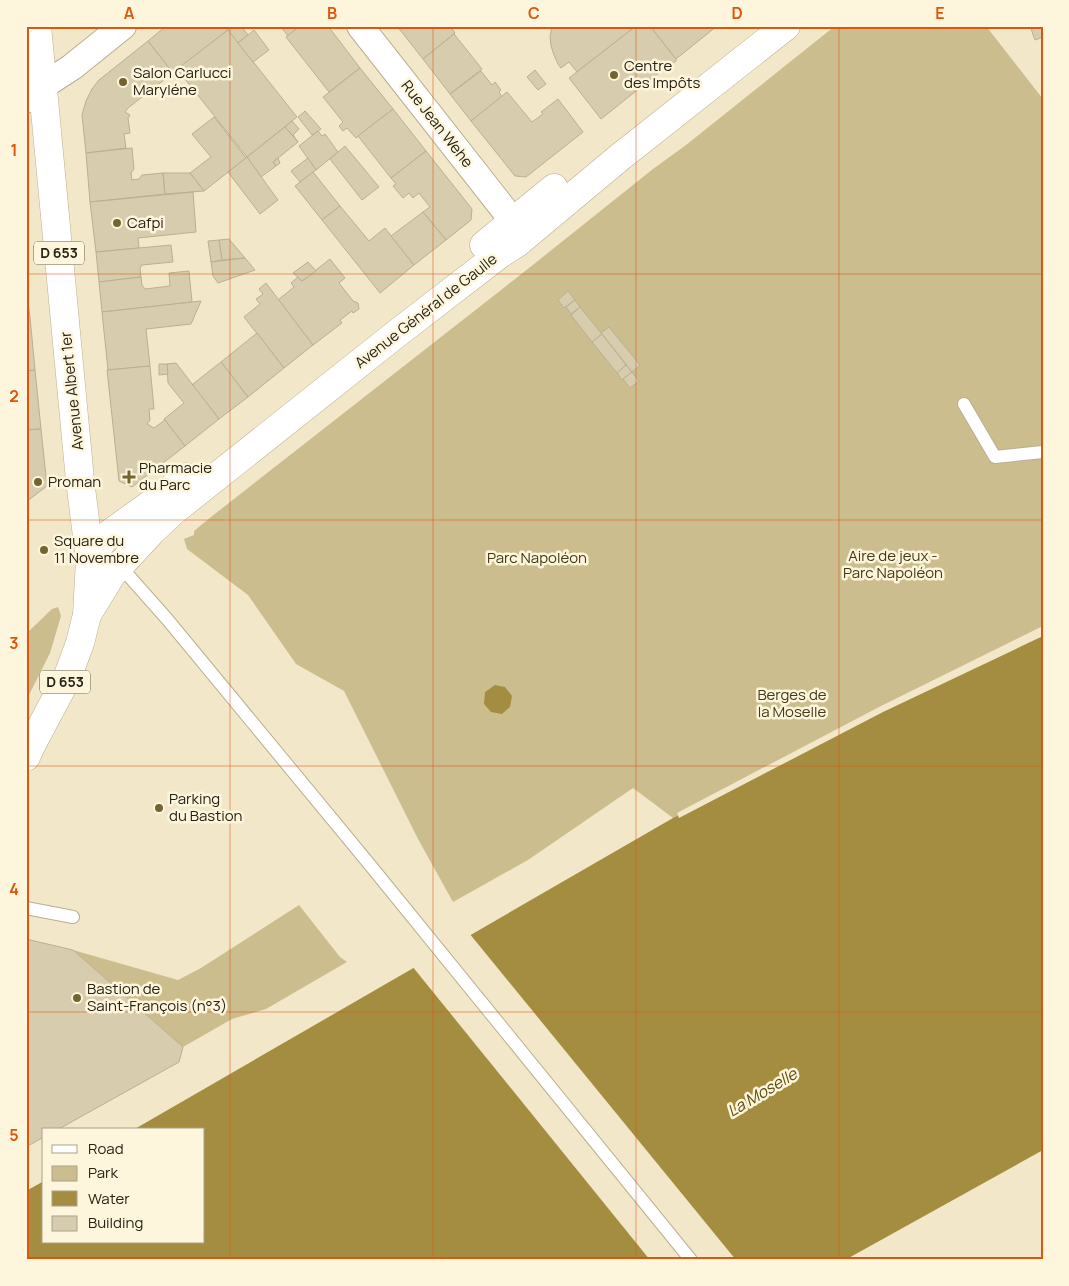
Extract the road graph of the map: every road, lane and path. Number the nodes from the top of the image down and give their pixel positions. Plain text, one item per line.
1 (37, 26) edge
2 (123, 26) edge
3 (360, 26) edge
4 (759, 26) edge
5 (786, 26) edge
6 (34, 93) edge
7 (522, 230) junction
8 (964, 404) dead end
9 (1043, 452) edge
10 (80, 480) junction
11 (125, 524) junction
12 (90, 560) junction
13 (120, 566) junction
14 (87, 615) junction
15 (28, 750) edge
16 (26, 908) edge
17 (73, 917) dead end
18 (691, 1260) edge

1 - 6 street, Avenue Albert 1er / D 653
2 - 6 street
3 - 7 street, Rue Jean Wehe
4 - 7 street, Avenue Général de Gaulle
5 - 7 street, Avenue Général de Gaulle
6 - 10 street, Avenue Albert 1er / D 653
7 - 11 street, Avenue Général de Gaulle
7 - 13 street, Avenue Général de Gaulle
8 - 9 lane
10 - 11 street
10 - 12 street, Avenue Albert 1er / D 653
11 - 12 street, Avenue Général de Gaulle
12 - 13 lane
12 - 14 street, Avenue Albert 1er / D 653
13 - 14 street, Avenue Général de Gaulle
13 - 18 lane
14 - 15 street, Avenue Albert 1er / D 653
16 - 17 lane

